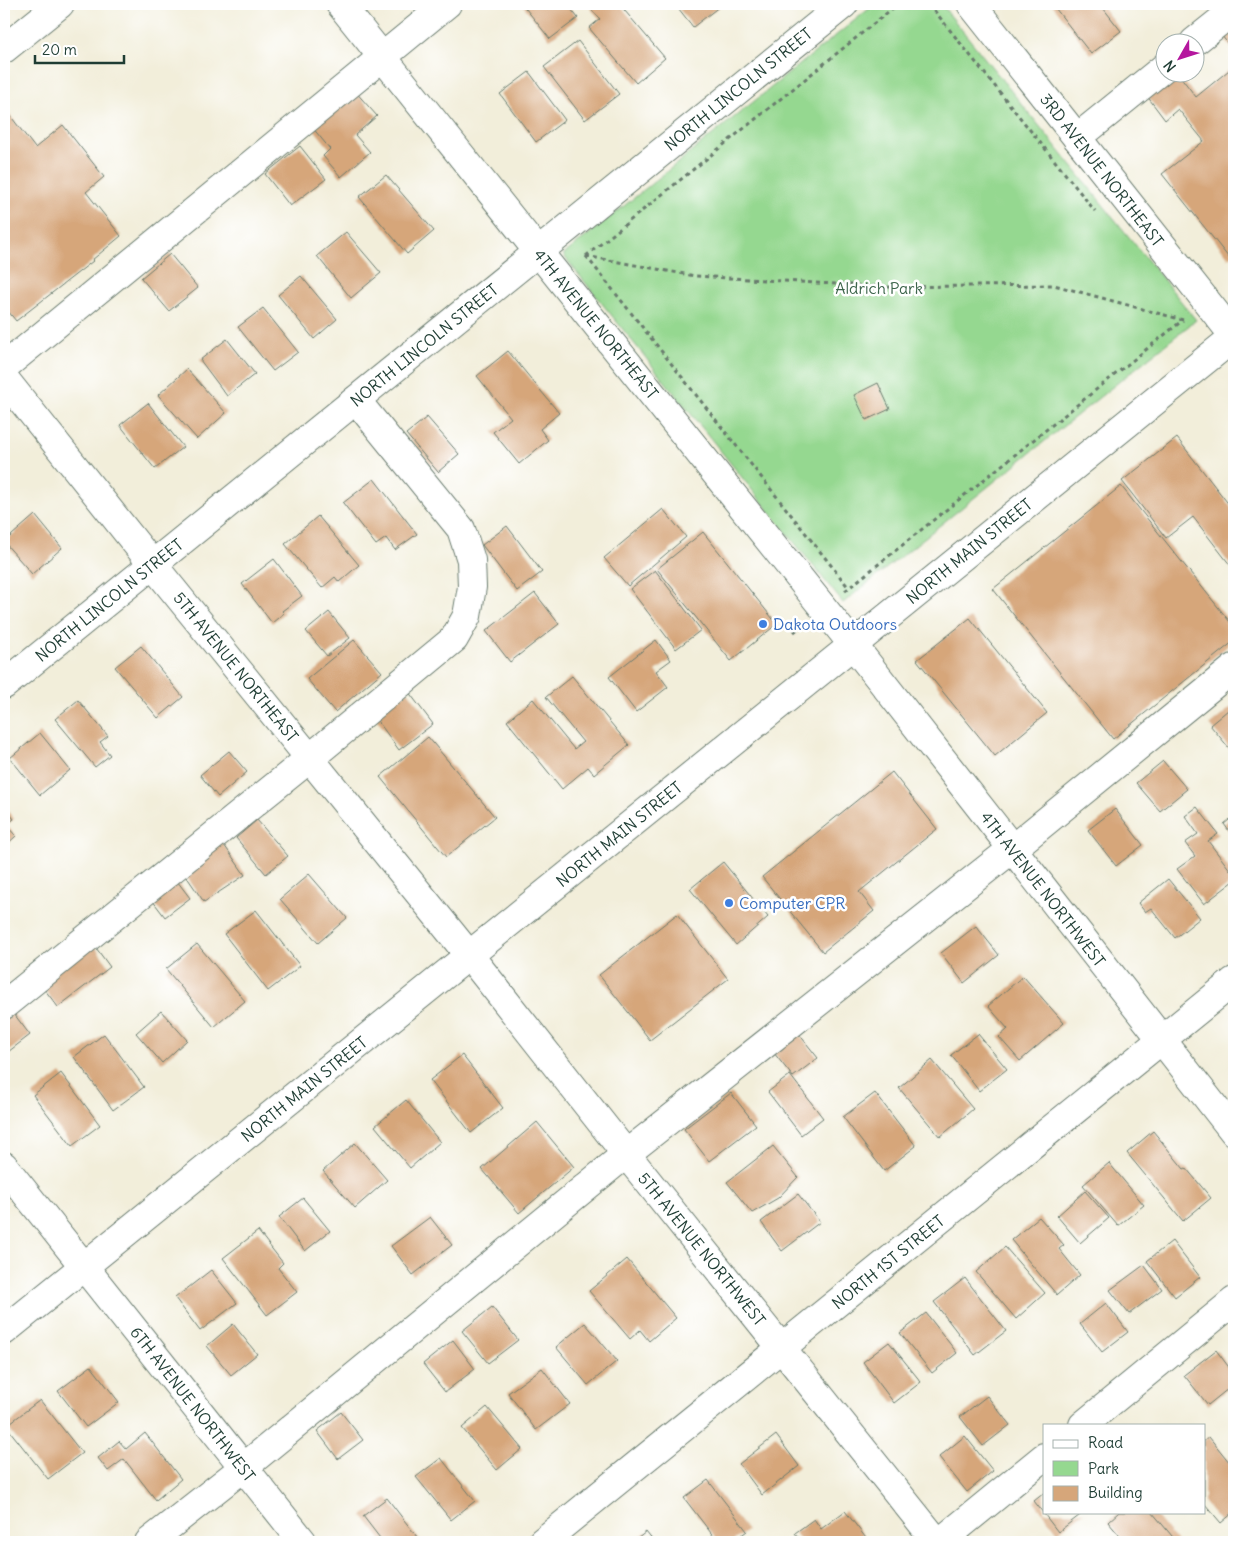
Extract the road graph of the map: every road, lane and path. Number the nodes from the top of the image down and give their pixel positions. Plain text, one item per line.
1 (60, 4) edge
2 (340, 4) edge
3 (447, 4) edge
4 (844, 4) edge
5 (898, 4) edge
6 (929, 4) edge
7 (971, 4) edge
8 (1234, 10) edge
9 (1206, 32) edge
10 (4, 49) edge
11 (382, 56) junction
12 (1156, 74) edge
13 (1077, 138) junction
14 (1096, 212) dead end
15 (538, 252) junction
16 (586, 256) junction
17 (1234, 278) edge
18 (1206, 301) junction
19 (1176, 313) dead end
20 (1183, 320) junction
21 (1234, 337) edge
22 (4, 367) edge
23 (4, 378) edge
24 (356, 400) junction
25 (153, 565) junction
26 (849, 588) junction
27 (824, 608) junction
28 (794, 632) dead end
29 (854, 645) junction
30 (1234, 668) edge
31 (4, 685) edge
32 (310, 758) junction
33 (1012, 849) junction
34 (469, 955) junction
35 (1234, 981) edge
36 (4, 1005) edge
37 (1161, 1040) junction
38 (1234, 1132) edge
39 (626, 1154) junction
40 (4, 1166) edge
41 (85, 1266) junction
42 (1234, 1301) edge
43 (4, 1331) edge
44 (782, 1348) junction
45 (1084, 1424) edge
46 (1043, 1458) edge
47 (243, 1468) junction
48 (149, 1542) edge
49 (303, 1542) edge
50 (542, 1542) edge
51 (938, 1542) edge

1 - 10 street
2 - 11 street, 4TH AVENUE NORTHEAST
3 - 11 street
4 - 15 street, NORTH LINCOLN STREET
5 - 16 path
6 - 14 path
7 - 13 street, 3RD AVENUE NORTHEAST
8 - 9 street
11 - 15 street, 4TH AVENUE NORTHEAST
11 - 22 street
12 - 13 street
13 - 18 street, 3RD AVENUE NORTHEAST
15 - 24 street, NORTH LINCOLN STREET
15 - 27 street, 4TH AVENUE NORTHEAST
16 - 20 path
16 - 26 path
17 - 18 path
18 - 20 path
18 - 21 street, 3RD AVENUE NORTHEAST
19 - 20 path
20 - 26 path
21 - 29 street, NORTH MAIN STREET
23 - 25 street, 5TH AVENUE NORTHEAST
24 - 25 street, NORTH LINCOLN STREET
24 - 32 street
25 - 31 street, NORTH LINCOLN STREET
25 - 32 street, 5TH AVENUE NORTHEAST
26 - 27 path
27 - 28 path
27 - 29 street, 4TH AVENUE NORTHEAST
29 - 33 street, 4TH AVENUE NORTHWEST
29 - 34 street, NORTH MAIN STREET
30 - 33 street
32 - 34 street, 5TH AVENUE NORTHEAST
32 - 36 street
33 - 37 street, 4TH AVENUE NORTHWEST
33 - 39 street
34 - 39 street, 5TH AVENUE NORTHWEST
34 - 41 street, NORTH MAIN STREET
35 - 37 street, NORTH 1ST STREET
37 - 38 street, 4TH AVENUE NORTHWEST
37 - 44 street, NORTH 1ST STREET
39 - 44 street, 5TH AVENUE NORTHWEST
39 - 47 street
40 - 41 street, 6TH AVENUE NORTHWEST
41 - 43 street, NORTH MAIN STREET
41 - 47 street, 6TH AVENUE NORTHWEST
42 - 45 street
44 - 50 street, NORTH 1ST STREET
44 - 51 street, 5TH AVENUE NORTHWEST
46 - 51 street
47 - 48 street
47 - 49 street, 6TH AVENUE NORTHWEST

